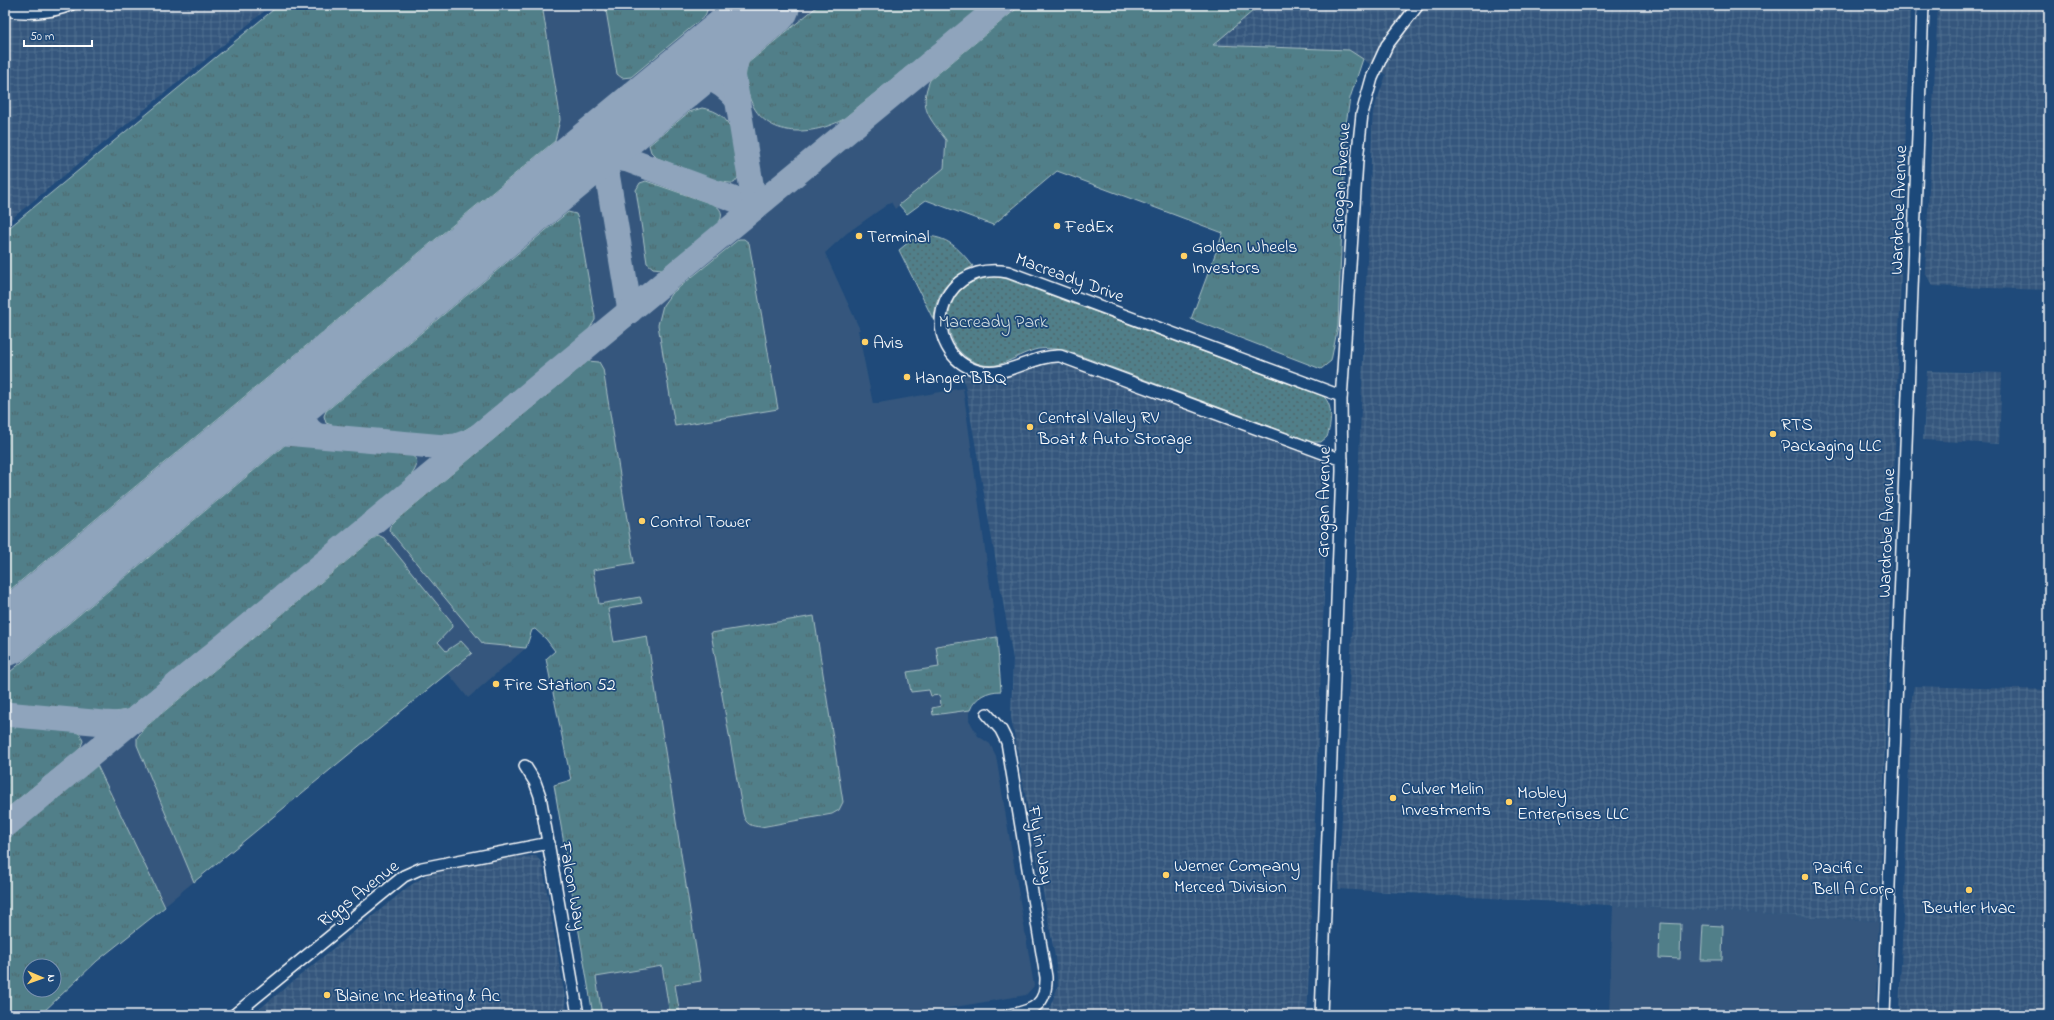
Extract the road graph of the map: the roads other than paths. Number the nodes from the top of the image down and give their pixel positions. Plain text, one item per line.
1 (70, 5) edge
2 (1418, 5) edge
3 (1923, 5) edge
4 (5, 10) edge
5 (1341, 396) junction
6 (1342, 460) junction
7 (987, 714) dead end
8 (525, 766) dead end
9 (549, 843) junction
10 (234, 1015) edge
11 (578, 1015) edge
12 (1009, 1015) edge
13 (1321, 1015) edge
14 (1884, 1015) edge

1 - 4 street
2 - 5 street, Grogan Avenue
3 - 14 street, Wardrobe Avenue
5 - 6 street, Grogan Avenue
5 - 6 street, Macready Drive
6 - 13 street, Grogan Avenue
7 - 12 street, Fly in Way
8 - 9 street, Falcon Way
9 - 10 street, Riggs Avenue
9 - 11 street, Falcon Way

